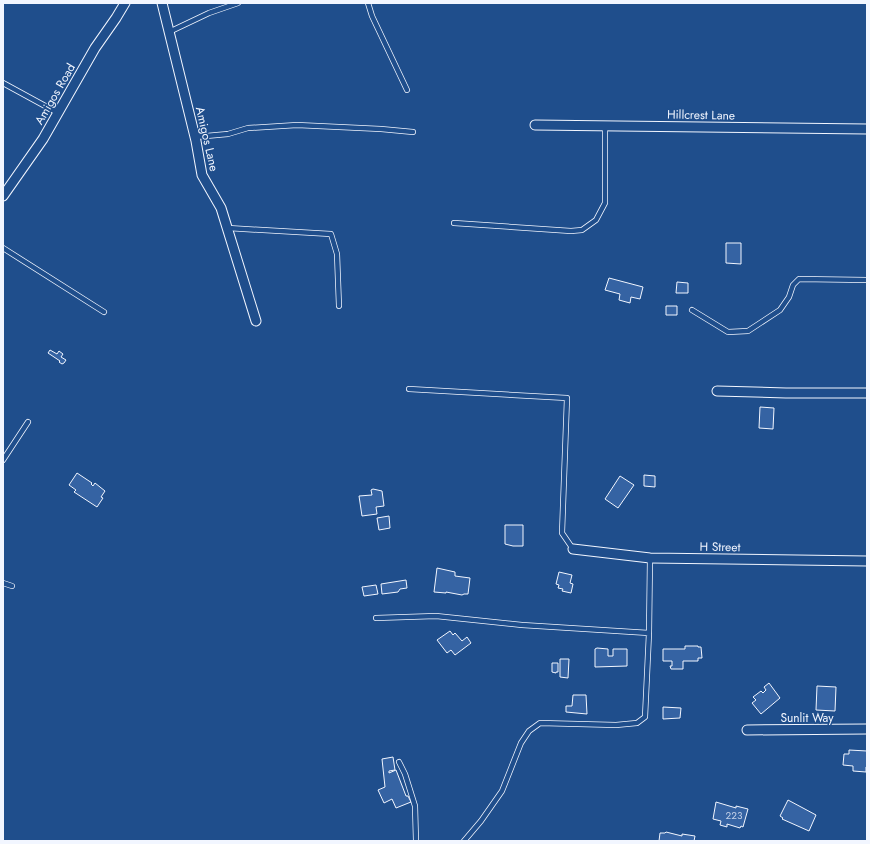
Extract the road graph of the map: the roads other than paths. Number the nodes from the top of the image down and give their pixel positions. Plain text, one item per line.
1 (125, 3) edge
2 (162, 3) edge
3 (238, 3) edge
4 (368, 3) edge
5 (169, 32) junction
6 (3, 83) edge
7 (407, 90) dead end
8 (58, 113) junction
9 (535, 125) dead end
10 (605, 126) junction
11 (867, 129) edge
12 (413, 132) dead end
13 (195, 137) junction
14 (3, 196) edge
15 (454, 223) dead end
16 (228, 228) junction
17 (3, 248) edge
18 (867, 280) edge
19 (339, 306) dead end
20 (692, 310) dead end
21 (104, 312) dead end
22 (256, 321) dead end
23 (409, 390) dead end
24 (717, 390) dead end
25 (867, 393) edge
26 (28, 422) dead end
27 (3, 460) edge
28 (573, 549) joint
29 (650, 558) junction
30 (867, 561) edge
31 (3, 583) edge
32 (12, 586) dead end
33 (376, 618) dead end
34 (650, 633) junction
35 (867, 729) edge
36 (747, 730) dead end
37 (399, 762) dead end
38 (416, 841) edge
39 (464, 841) edge

1 - 8 street, Amigos Road
2 - 5 street, Amigos Lane
3 - 5 lane
4 - 7 lane
5 - 13 street, Amigos Lane
6 - 8 lane
8 - 14 street, Amigos Road
9 - 10 street, Hillcrest Lane
10 - 11 street, Hillcrest Lane
10 - 15 lane
12 - 13 lane
13 - 16 street, Amigos Lane
16 - 19 lane
16 - 22 street, Amigos Lane
17 - 21 lane
18 - 20 lane
23 - 28 lane
24 - 25 street
26 - 27 lane
28 - 29 street, H Street
29 - 30 street, H Street
29 - 34 lane
31 - 32 lane
33 - 34 lane
34 - 39 lane
35 - 36 street, Sunlit Way
37 - 38 lane

